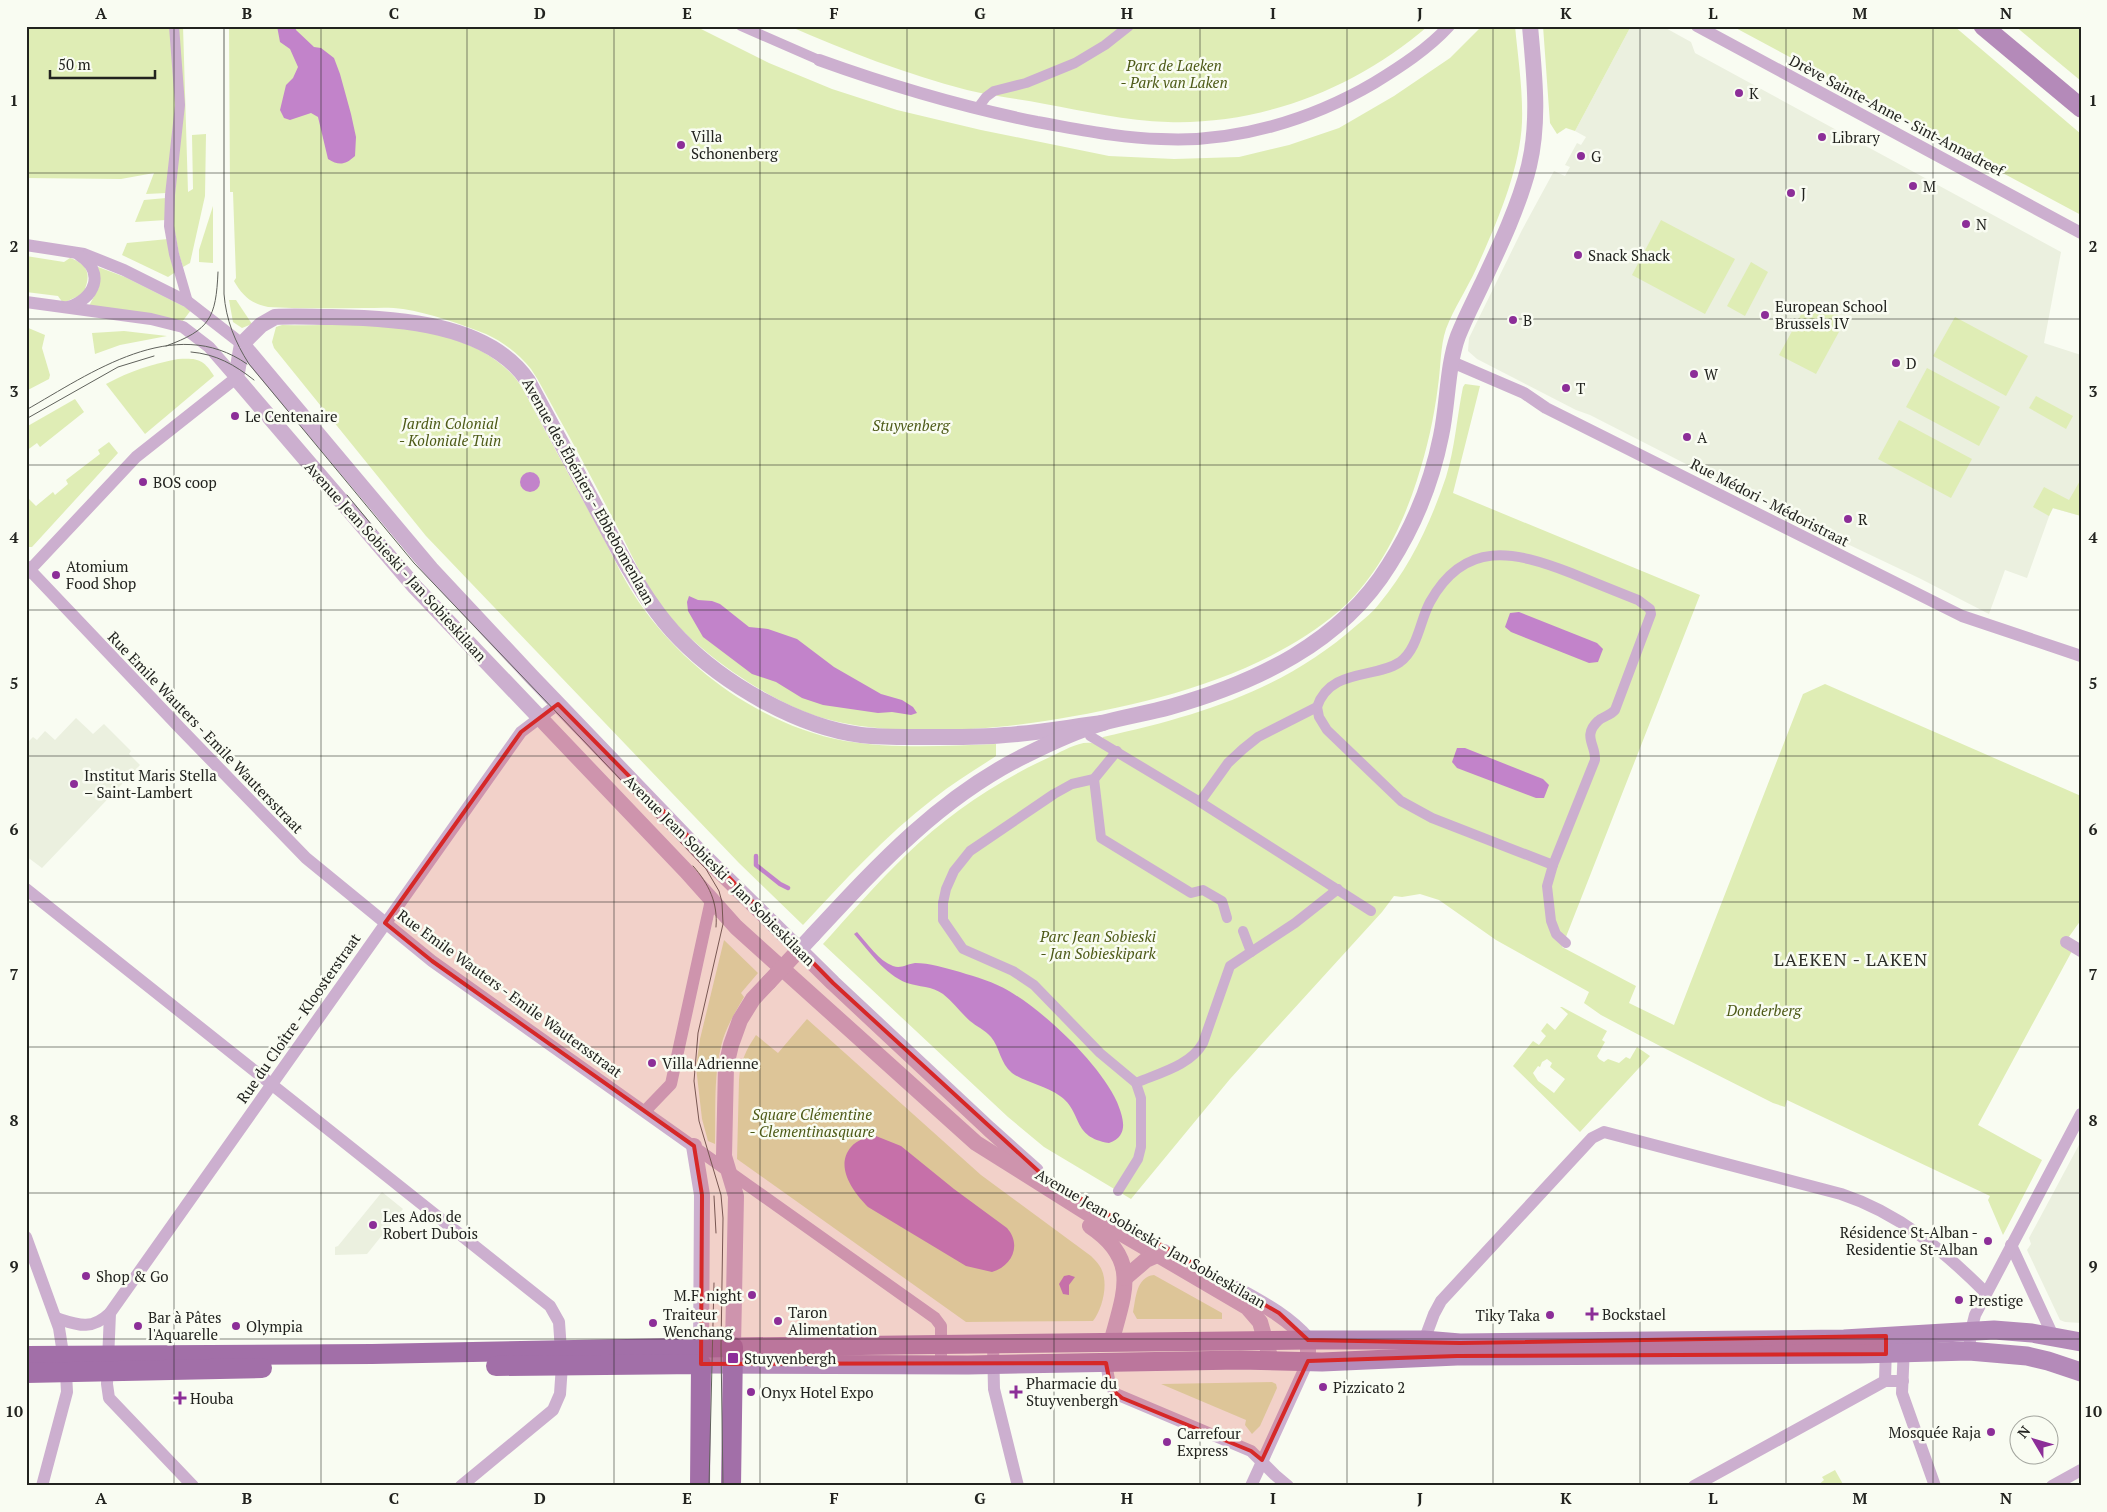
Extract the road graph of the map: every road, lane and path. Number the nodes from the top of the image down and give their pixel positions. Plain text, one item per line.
1 (174, 26) edge
2 (741, 26) edge
3 (1129, 26) edge
4 (1449, 26) edge
5 (1530, 26) edge
6 (1697, 26) edge
7 (1983, 26) edge
8 (819, 60) joint
9 (2081, 108) edge
10 (977, 109) junction
11 (2081, 233) edge
12 (26, 245) edge
13 (75, 252) junction
14 (26, 302) edge
15 (188, 302) junction
16 (66, 308) junction
17 (213, 320) junction
18 (198, 337) junction
19 (242, 344) junction
20 (1452, 362) junction
21 (236, 378) junction
22 (28, 570) edge
23 (2081, 656) edge
24 (558, 704) junction
25 (1317, 707) junction
26 (539, 718) junction
27 (1103, 723) junction
28 (1090, 736) dead end
29 (1117, 752) junction
30 (1094, 779) junction
31 (1200, 802) junction
32 (1553, 865) junction
33 (26, 889) edge
34 (1338, 889) junction
35 (711, 900) junction
36 (1371, 911) dead end
37 (1227, 918) dead end
38 (385, 923) junction
39 (1243, 931) dead end
40 (2066, 942) dead end
41 (1566, 943) dead end
42 (2081, 951) edge
43 (1251, 952) junction
44 (272, 1084) junction
45 (1136, 1084) junction
46 (645, 1112) junction
47 (2081, 1114) edge
48 (694, 1146) junction
49 (985, 1149) junction
50 (726, 1168) junction
51 (1118, 1192) dead end
52 (26, 1237) edge
53 (2011, 1245) junction
54 (1163, 1252) junction
55 (1125, 1278) junction
56 (1986, 1293) junction
57 (110, 1313) junction
58 (56, 1318) junction
59 (1971, 1331) junction
60 (2053, 1336) junction
61 (1308, 1340) junction
62 (1424, 1340) junction
63 (1265, 1341) junction
64 (2081, 1342) edge
65 (1111, 1343) junction
66 (993, 1344) junction
67 (941, 1345) junction
68 (1895, 1345) junction
69 (1969, 1351) junction
70 (26, 1356) edge
71 (701, 1356) junction
72 (733, 1356) junction
73 (562, 1358) junction
74 (1417, 1358) junction
75 (1271, 1360) junction
76 (1308, 1361) junction
77 (108, 1363) junction
78 (1106, 1363) junction
79 (65, 1364) junction
80 (941, 1364) junction
81 (993, 1364) junction
82 (2081, 1372) edge
83 (26, 1373) edge
84 (1903, 1378) junction
85 (1885, 1380) junction
86 (1262, 1460) junction
87 (2081, 1470) edge
88 (42, 1486) edge
89 (193, 1486) edge
90 (461, 1486) edge
91 (700, 1486) edge
92 (731, 1486) edge
93 (1018, 1486) edge
94 (1251, 1486) edge
95 (1288, 1486) edge
96 (1694, 1486) edge
97 (1935, 1486) edge
98 (2052, 1486) edge

1 - 15 street
2 - 8 street
3 - 10 street
4 - 10 street
5 - 20 street
6 - 11 street, Drève Sainte-Anne - Sint-Annadreef
7 - 9 main road
8 - 10 street
12 - 13 street, Avenue Jean Sobieski - Jan Sobieskilaan
13 - 15 street, Avenue Jean Sobieski - Jan Sobieskilaan
13 - 16 street
14 - 16 street, Avenue Jean Sobieski - Jan Sobieskilaan
15 - 17 street, Avenue Jean Sobieski - Jan Sobieskilaan
16 - 18 street, Avenue Jean Sobieski - Jan Sobieskilaan
17 - 18 street
17 - 19 street, Avenue Jean Sobieski - Jan Sobieskilaan
18 - 21 street, Avenue Jean Sobieski - Jan Sobieskilaan
19 - 21 street
19 - 24 street, Avenue Jean Sobieski - Jan Sobieskilaan
19 - 27 street, Avenue des Ébéniers - Ebbebomenlaan
20 - 23 street, Rue Médori - Médoristraat
20 - 27 street
21 - 22 street
21 - 26 street, Avenue Jean Sobieski - Jan Sobieskilaan
22 - 38 street, Rue Emile Wauters - Emile Wautersstraat
24 - 26 street, Rue du Cloître - Kloosterstraat
24 - 54 street, Avenue Jean Sobieski - Jan Sobieskilaan
25 - 31 street
25 - 32 street
25 - 32 street
26 - 35 street, Avenue Jean Sobieski - Jan Sobieskilaan
26 - 38 street, Rue du Cloître - Kloosterstraat
27 - 50 street, bridge
28 - 29 street
29 - 30 street
29 - 31 street
30 - 37 street
30 - 45 street
31 - 34 street
32 - 41 street
33 - 44 street
34 - 36 street
34 - 43 street
35 - 46 street
35 - 49 street, Avenue Jean Sobieski - Jan Sobieskilaan
38 - 44 street, Rue du Cloître - Kloosterstraat
38 - 46 street, Rue Emile Wauters - Emile Wautersstraat
39 - 43 street
40 - 42 street
43 - 45 street
44 - 57 street, Rue du Cloître - Kloosterstraat
44 - 73 street
45 - 51 street
46 - 48 street, Rue Emile Wauters - Emile Wautersstraat
47 - 53 street
48 - 50 street, Rue Emile Wauters - Emile Wautersstraat
48 - 71 street
49 - 54 street, Avenue Jean Sobieski - Jan Sobieskilaan
49 - 55 street
50 - 67 street, Rue Emile Wauters - Emile Wautersstraat
50 - 72 street
52 - 58 street
53 - 56 street
53 - 60 street
54 - 55 street
54 - 61 street, Avenue Jean Sobieski - Jan Sobieskilaan
54 - 63 street, Avenue Jean Sobieski - Jan Sobieskilaan
55 - 65 street
56 - 59 street
56 - 62 street
57 - 58 street
57 - 77 street
58 - 79 street
59 - 60 main road
59 - 68 main road
59 - 69 street
60 - 64 main road
61 - 62 main road
61 - 63 main road
61 - 76 street
62 - 68 main road
62 - 74 street
63 - 65 main road
63 - 75 street, Avenue Jean Sobieski - Jan Sobieskilaan
65 - 66 main road
66 - 67 main road
66 - 81 street
67 - 72 main road
67 - 80 street, Rue Emile Wauters - Emile Wautersstraat
68 - 69 main road
68 - 74 main road
68 - 84 street
68 - 85 street
69 - 82 main road
70 - 79 main road
71 - 72 main road
71 - 73 main road
71 - 91 main road
72 - 80 main road
72 - 92 main road
73 - 77 main road
73 - 90 street
74 - 76 main road
75 - 76 main road
75 - 78 main road
76 - 86 street
77 - 79 main road
77 - 89 street
78 - 81 main road
78 - 86 street
79 - 83 main road
79 - 88 street
80 - 81 main road
81 - 93 street
84 - 85 street
84 - 97 street
85 - 96 street
86 - 94 street
86 - 95 street
87 - 98 street

